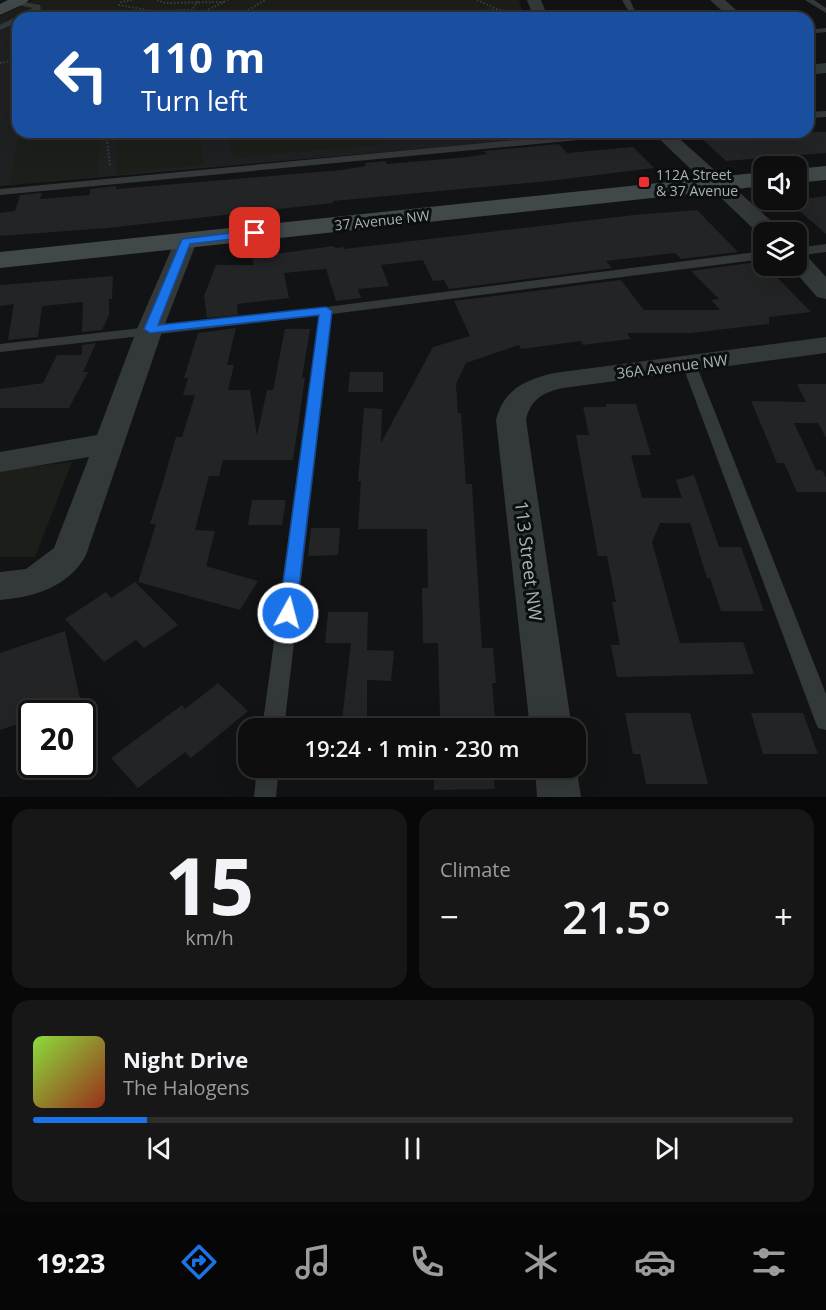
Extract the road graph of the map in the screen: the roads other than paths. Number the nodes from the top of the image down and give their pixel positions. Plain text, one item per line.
1 (717, 0) edge
2 (809, 0) edge
3 (0, 10) edge
4 (19, 10) edge
5 (826, 11) edge
6 (731, 12) edge
7 (12, 17) edge
8 (0, 28) edge
9 (569, 138) edge
10 (668, 138) edge
11 (826, 172) edge
12 (807, 175) edge
13 (753, 180) edge
14 (718, 184) junction
15 (0, 192) edge
16 (759, 222) edge
17 (186, 241) junction
18 (826, 248) edge
19 (807, 251) edge
20 (753, 256) edge
21 (0, 260) edge
22 (807, 270) edge
23 (826, 292) edge
24 (326, 311) junction
25 (150, 329) junction
26 (826, 345) edge
27 (0, 348) edge
28 (689, 364) junction
29 (520, 396) joint
30 (110, 443) junction
31 (0, 462) edge
32 (0, 586) edge
33 (274, 718) edge
34 (549, 718) edge
35 (826, 721) edge
36 (267, 778) edge
37 (556, 778) edge
38 (265, 797) edge
39 (559, 797) edge

1 - 6 street
2 - 5 lane
3 - 4 street
7 - 8 lane
9 - 15 lane
10 - 14 street
11 - 12 street
13 - 14 street, 37 Avenue NW
14 - 16 street
14 - 17 street, 37 Avenue NW
17 - 21 street, 37 Avenue NW
17 - 25 street
18 - 19 lane
20 - 24 lane
22 - 23 street
24 - 25 lane
24 - 33 lane
25 - 27 lane
25 - 30 street
26 - 28 street, 36A Avenue NW
28 - 29 street, 36A Avenue NW
28 - 35 lane
29 - 34 street, 113 Street NW
30 - 31 street
30 - 32 street
36 - 38 lane
37 - 39 street

